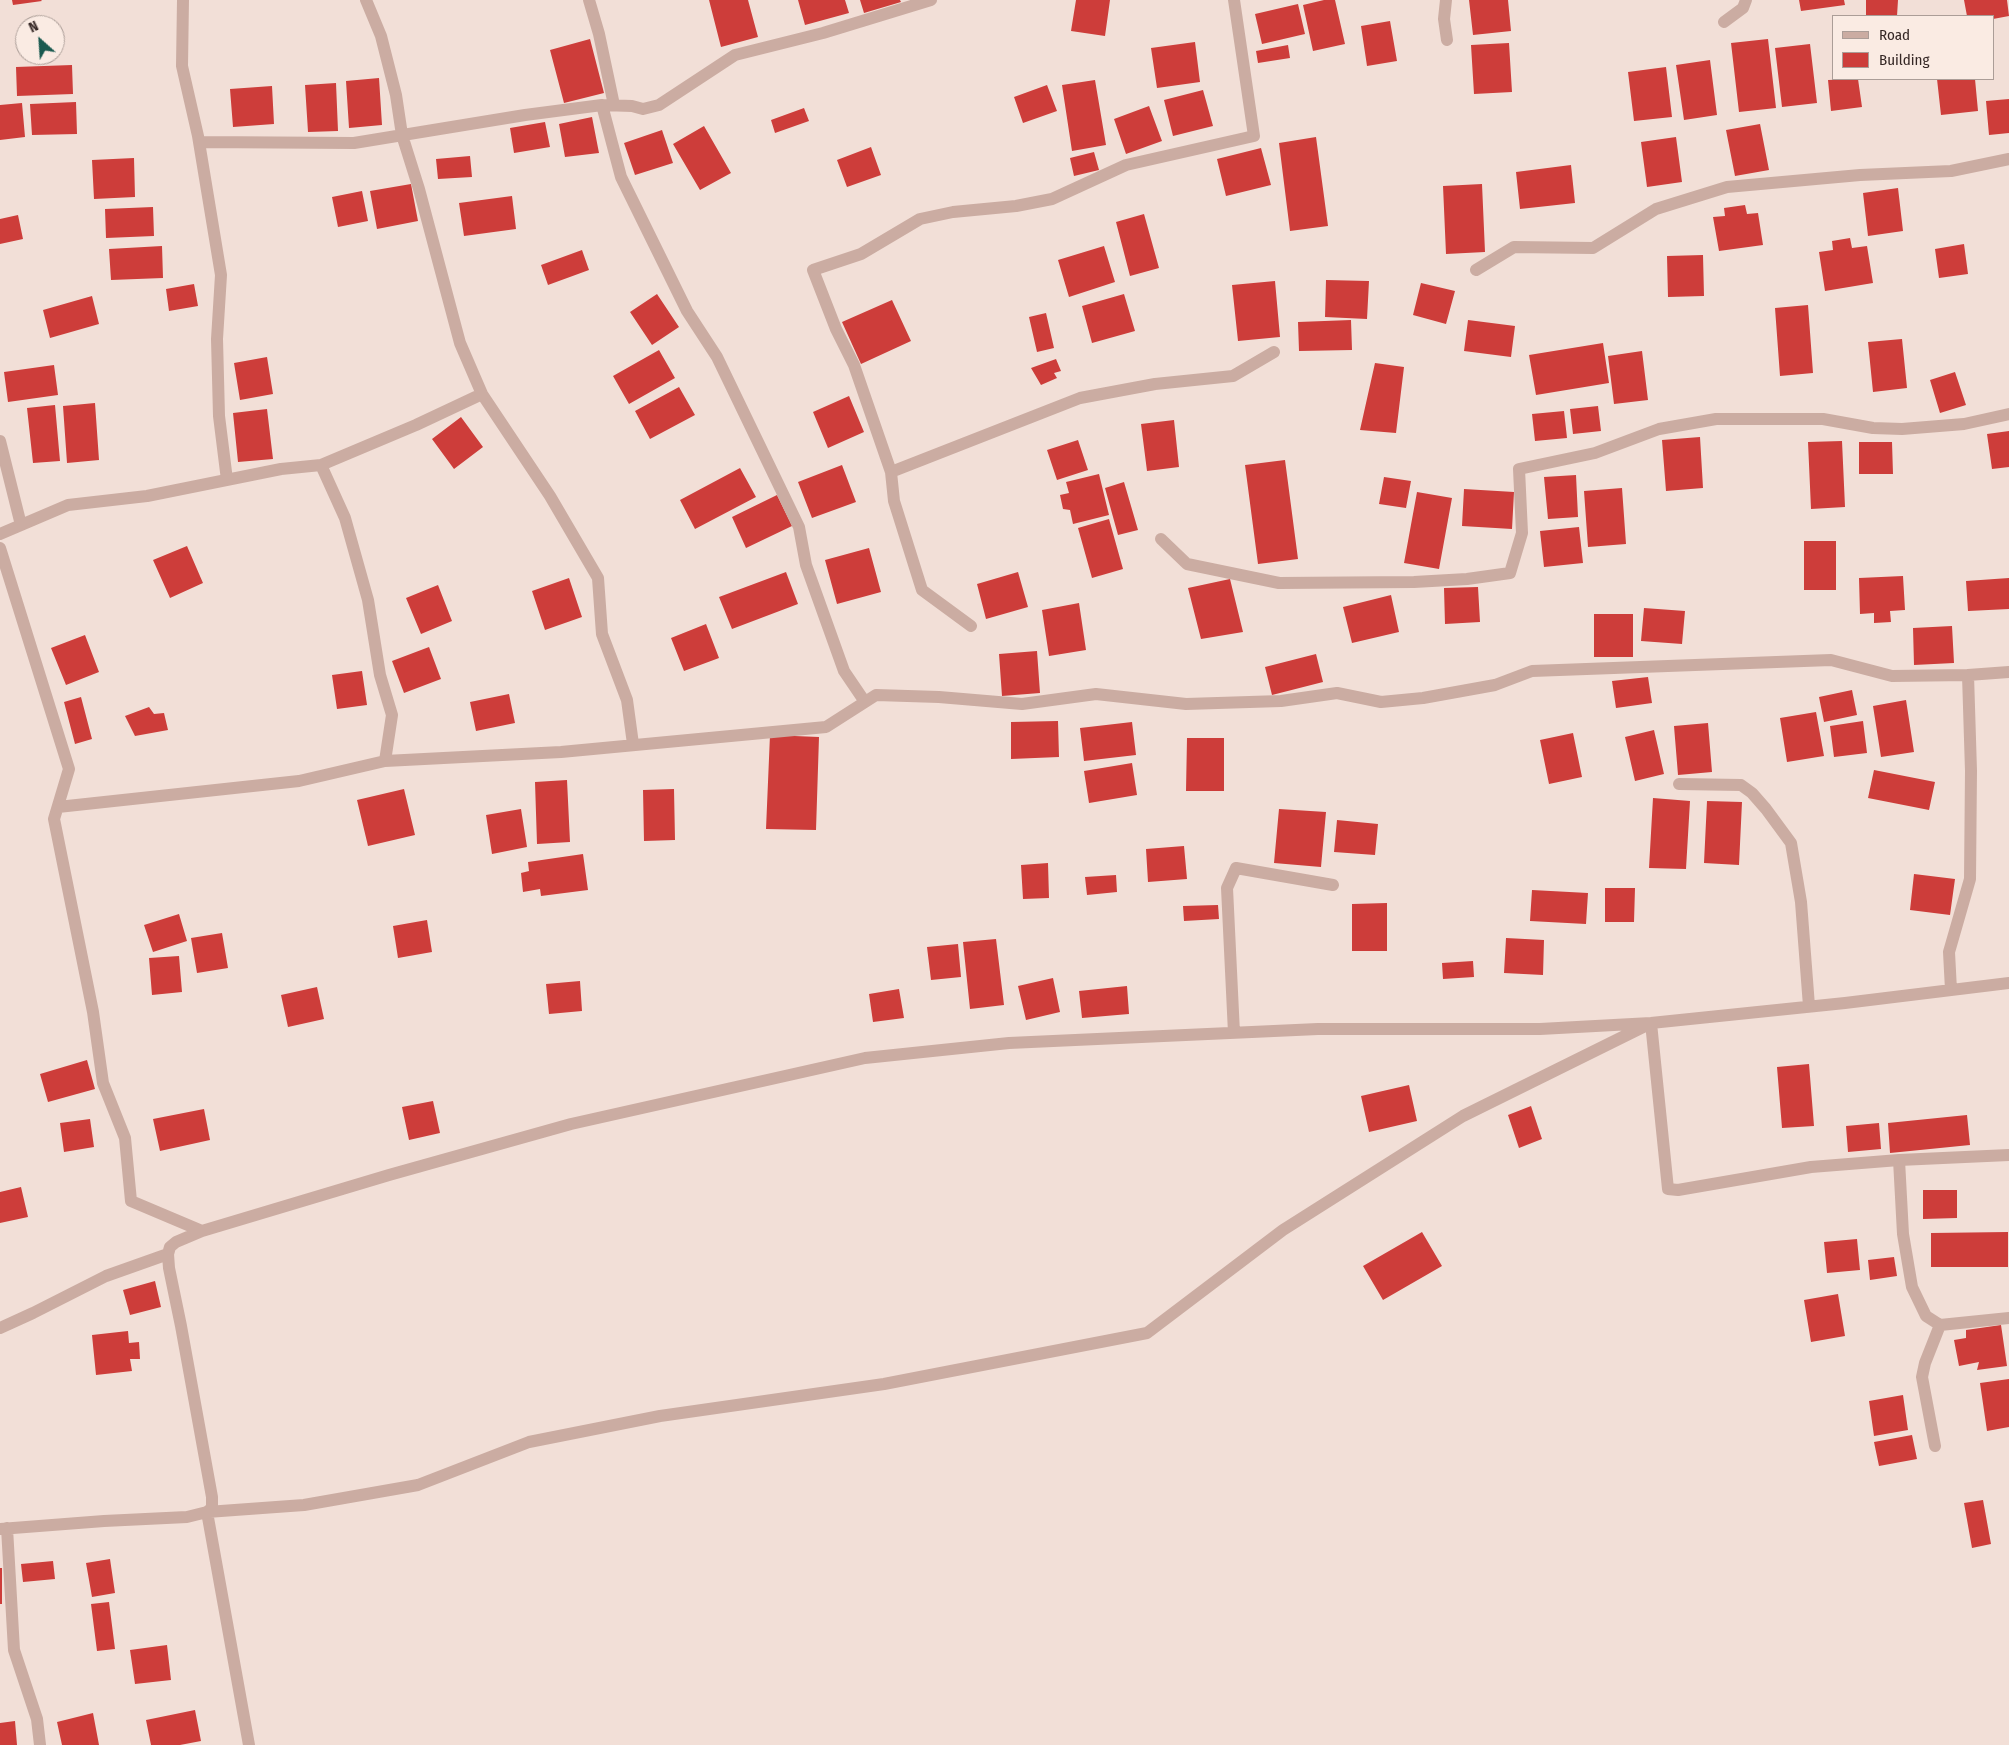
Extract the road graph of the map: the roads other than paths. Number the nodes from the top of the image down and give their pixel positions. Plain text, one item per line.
1 (183, 0) edge
2 (366, 0) edge
3 (589, 0) edge
4 (931, 0) edge
5 (1234, 0) edge
6 (1446, 0) edge
7 (1746, 0) edge
8 (1724, 22) dead end
9 (1447, 40) dead end
10 (608, 105) junction
11 (402, 135) junction
12 (199, 142) junction
13 (2009, 159) edge
14 (1476, 270) dead end
15 (1274, 352) dead end
16 (482, 394) junction
17 (2009, 414) edge
18 (0, 441) edge
19 (322, 464) junction
20 (891, 472) junction
21 (227, 480) junction
22 (21, 525) junction
23 (0, 534) edge
24 (1161, 539) dead end
25 (0, 548) edge
26 (971, 626) dead end
27 (2009, 672) edge
28 (1968, 675) junction
29 (865, 702) junction
30 (633, 744) junction
31 (385, 761) junction
32 (1679, 784) dead end
33 (58, 807) junction
34 (1333, 885) dead end
35 (2009, 983) edge
36 (1950, 990) junction
37 (1809, 1006) junction
38 (1650, 1022) junction
39 (1234, 1033) junction
40 (2009, 1156) edge
41 (1899, 1160) junction
42 (202, 1231) junction
43 (168, 1254) junction
44 (2009, 1318) edge
45 (1940, 1325) junction
46 (0, 1328) edge
47 (1934, 1446) dead end
48 (207, 1512) junction
49 (4, 1529) edge
50 (40, 1745) edge
51 (249, 1745) edge

1 - 12 street
2 - 11 street
3 - 10 street
4 - 10 street
5 - 20 street
6 - 9 street
7 - 8 street
10 - 11 street
10 - 29 street
11 - 12 street
11 - 16 street
12 - 21 street
13 - 14 street
15 - 20 street
16 - 19 street
16 - 30 street
17 - 24 street
18 - 22 street
19 - 21 street
19 - 31 street
20 - 26 street
21 - 22 street
22 - 23 street
25 - 33 street
27 - 28 street
28 - 29 street
28 - 36 street
29 - 30 street
30 - 31 street
31 - 33 street
32 - 37 street
33 - 42 street
34 - 39 street
35 - 36 street
36 - 37 street
37 - 38 street
38 - 39 street
38 - 41 street
38 - 48 street
39 - 42 street
40 - 41 street
41 - 45 street
42 - 43 street
43 - 46 street
43 - 48 street
44 - 45 street
45 - 47 street
48 - 49 street
48 - 51 street
49 - 50 street

